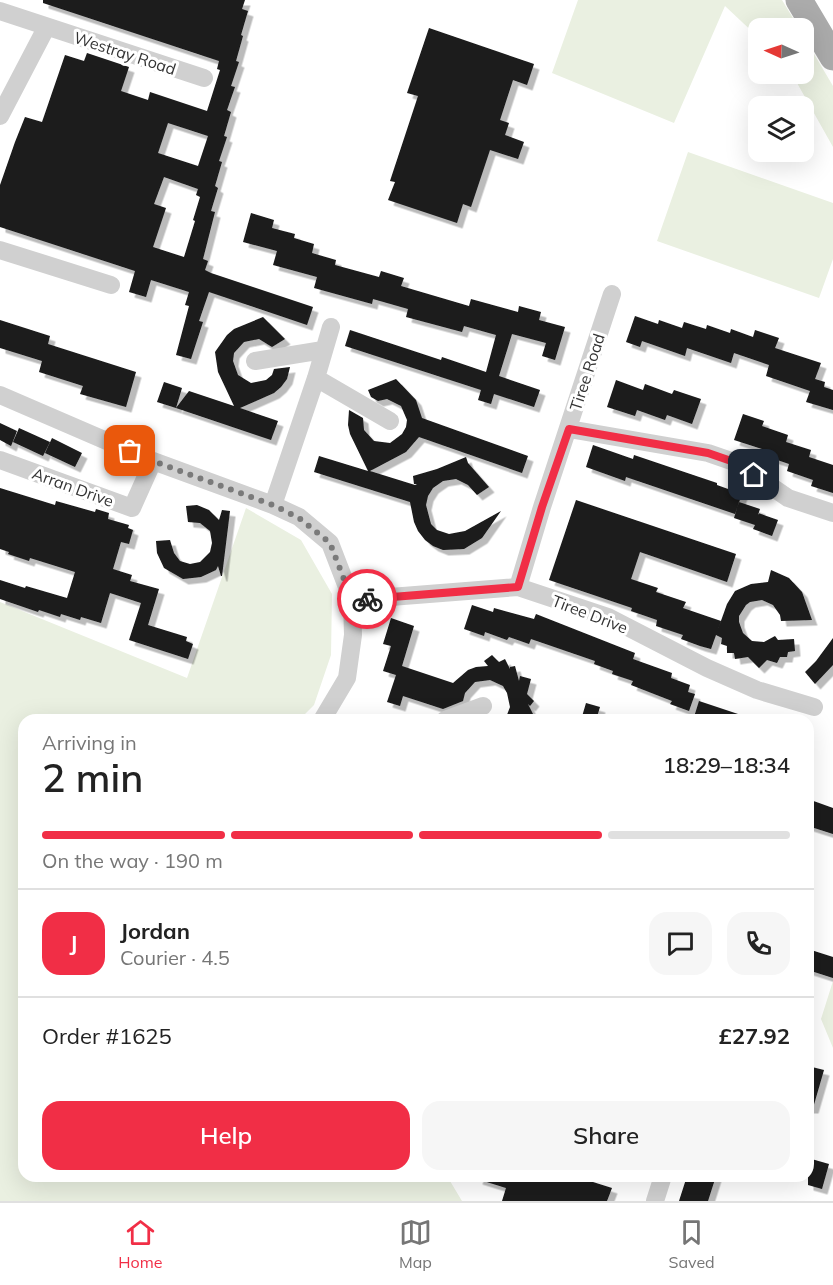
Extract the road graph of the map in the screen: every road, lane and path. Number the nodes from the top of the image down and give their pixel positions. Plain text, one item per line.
1 (799, 0) edge
2 (0, 11) edge
3 (46, 28) junction
4 (833, 57) edge
5 (204, 78) dead end
6 (0, 116) edge
7 (0, 250) edge
8 (111, 285) dead end
9 (612, 294) dead end
10 (331, 327) dead end
11 (323, 350) junction
12 (255, 361) dead end
13 (316, 378) junction
14 (0, 395) edge
15 (390, 420) dead end
16 (569, 429) junction
17 (0, 460) edge
18 (153, 461) junction
19 (273, 505) junction
20 (833, 513) edge
21 (518, 587) junction
22 (352, 600) junction
23 (483, 706) dead end
24 (814, 707) dead end
25 (326, 714) edge
26 (461, 714) edge
27 (661, 1182) edge
28 (655, 1201) edge

1 - 4 main road
2 - 3 street, Westray Road
3 - 5 street, Westray Road
3 - 6 street
7 - 8 street
9 - 16 street, Tiree Road
10 - 11 street
11 - 12 street
11 - 13 street
13 - 15 street
13 - 19 street
14 - 18 street
16 - 20 street
16 - 21 street, Tiree Road
17 - 18 street, Arran Drive
18 - 19 street
19 - 22 street
21 - 22 street, Tiree Drive
21 - 24 street, Tiree Drive
22 - 25 street
23 - 26 street
27 - 28 street

